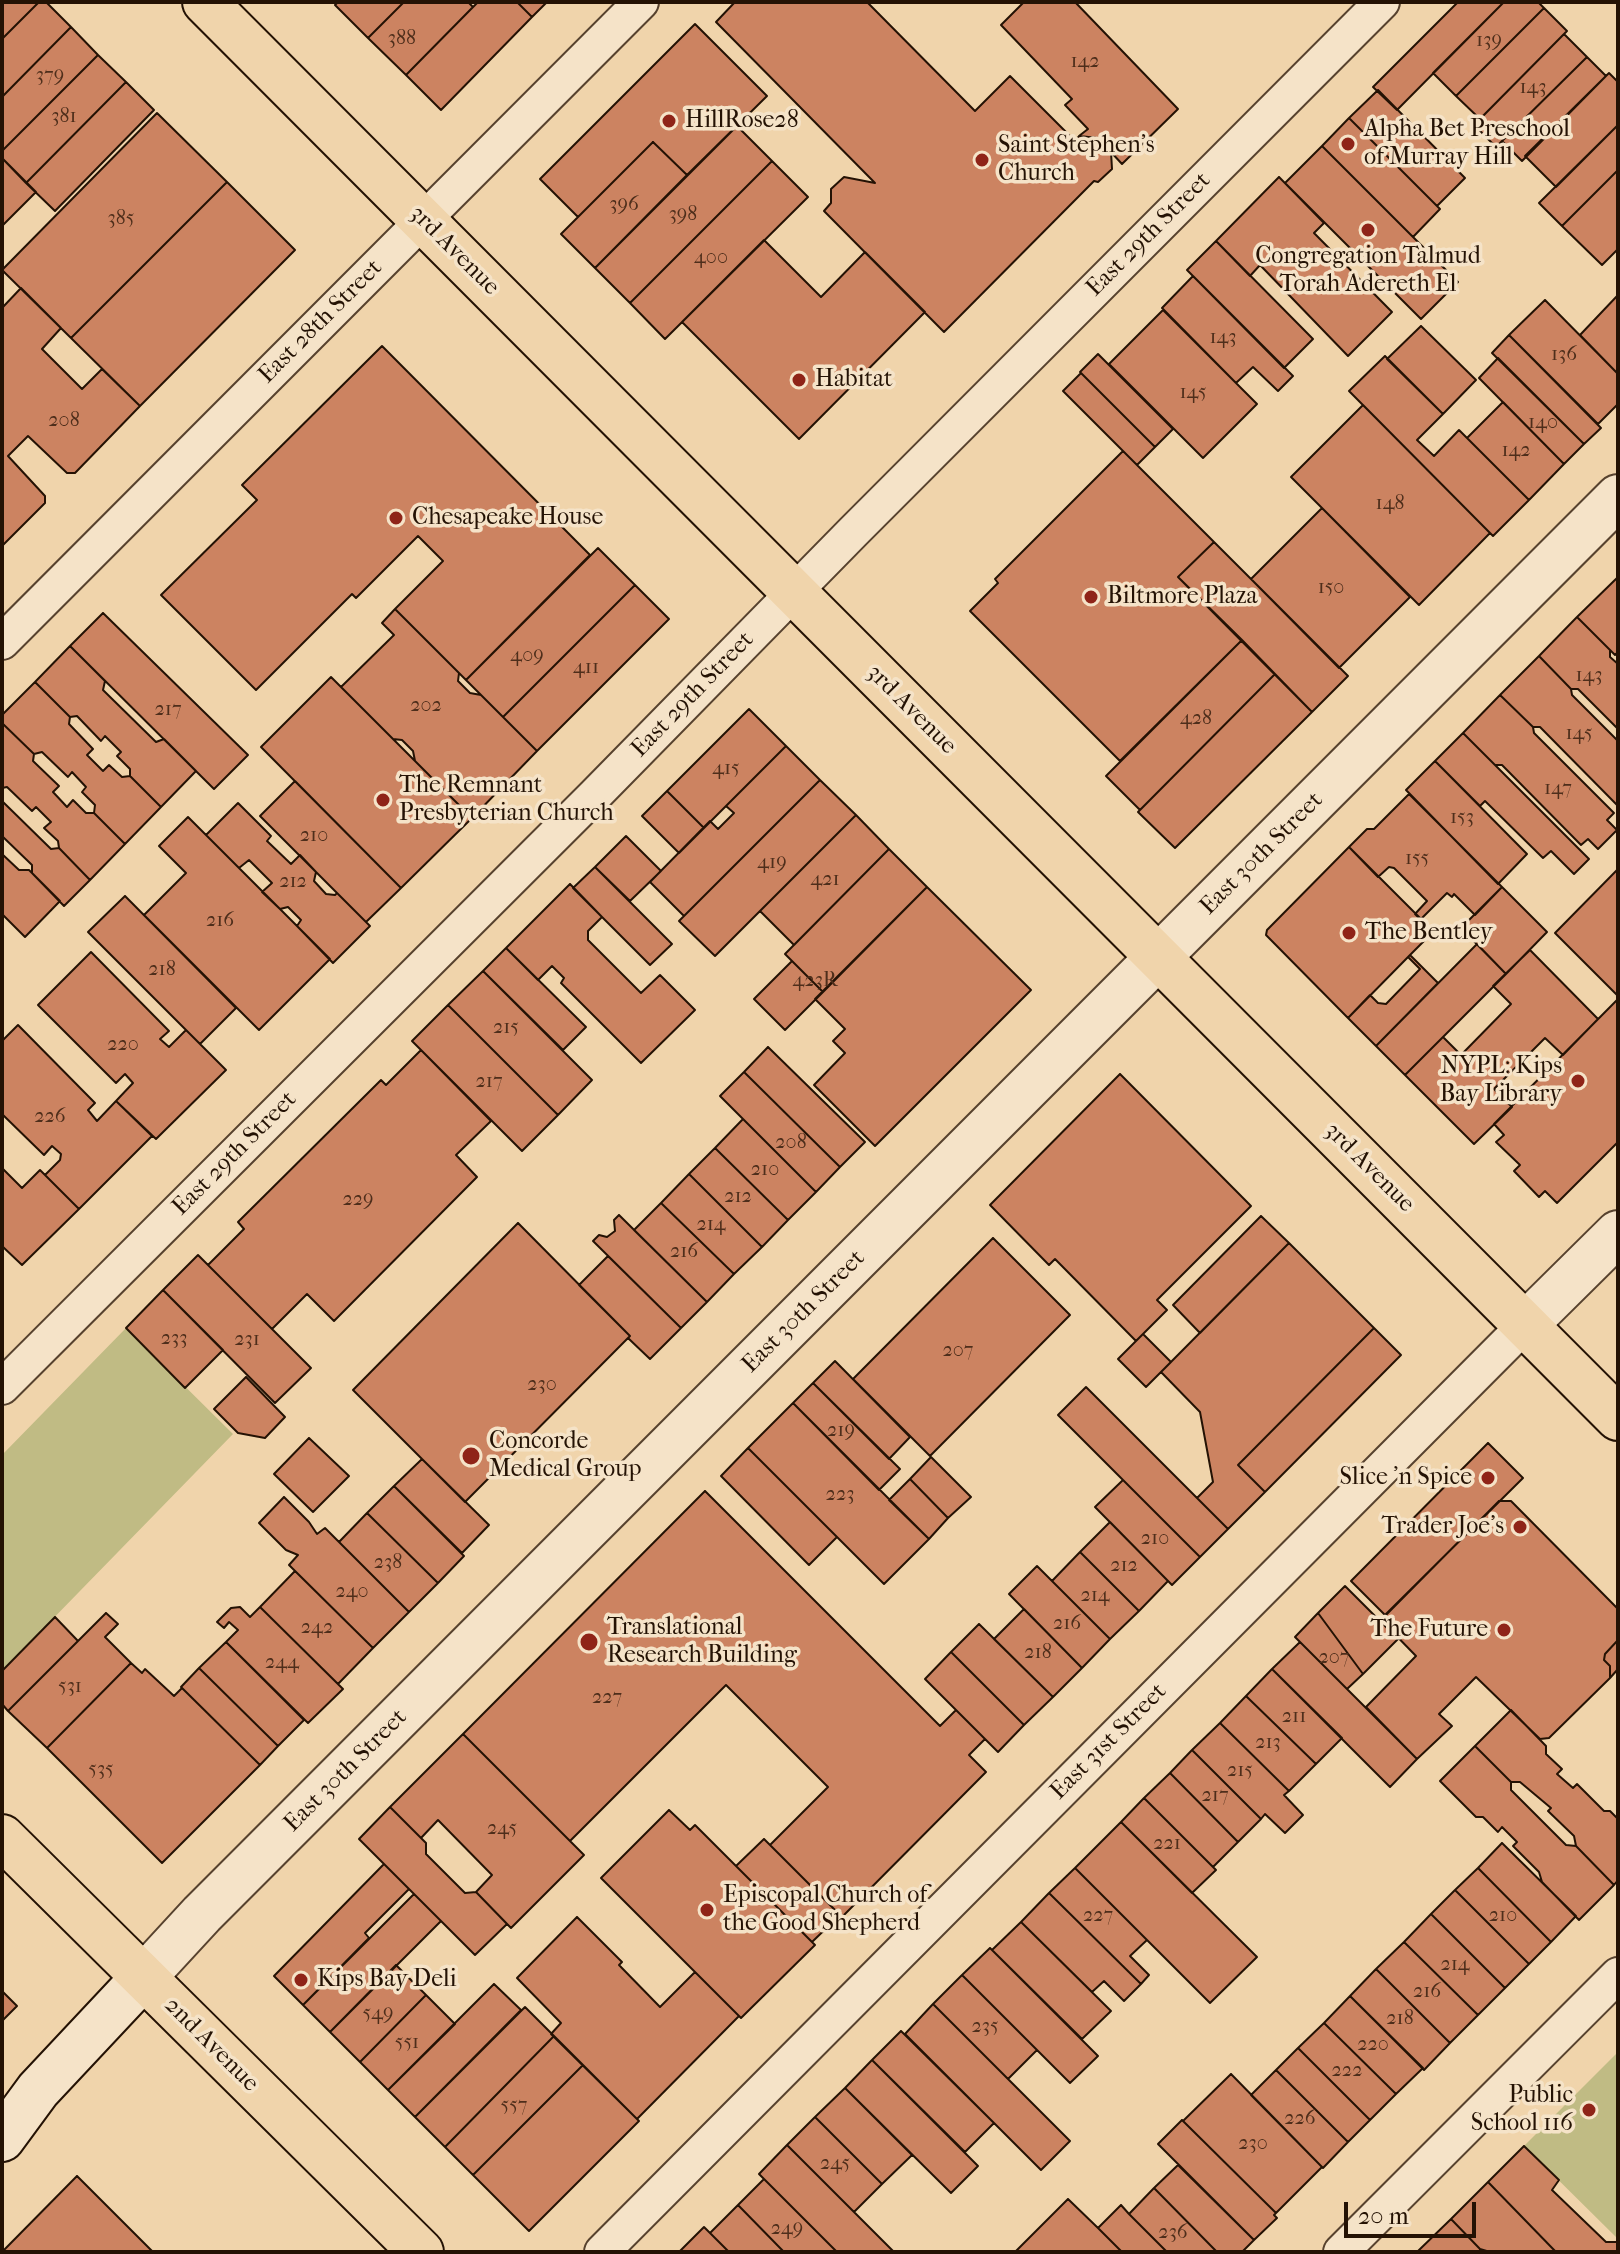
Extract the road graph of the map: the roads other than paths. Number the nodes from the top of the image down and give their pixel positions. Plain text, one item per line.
1 (205, 2) edge
2 (641, 2) edge
3 (1382, 2) edge
4 (423, 220) junction
5 (1618, 497) edge
6 (794, 592) junction
7 (2, 642) edge
8 (1158, 957) junction
9 (1618, 1233) edge
10 (1525, 1325) junction
11 (2, 1387) edge
12 (1618, 1418) edge
13 (2, 1837) edge
14 (1618, 1975) edge
15 (143, 1978) junction
16 (2, 2139) edge
17 (421, 2252) edge
18 (602, 2252) edge
19 (1341, 2252) edge

1 - 4 main road, 3rd Avenue
2 - 4 street, East 28th Street
3 - 6 street, East 29th Street
4 - 6 main road, 3rd Avenue
4 - 7 street, East 28th Street
5 - 8 street, East 30th Street
6 - 8 main road, 3rd Avenue
6 - 11 street, East 29th Street
8 - 10 main road, 3rd Avenue
8 - 15 street, East 30th Street
9 - 10 street, East 31st Street
10 - 12 main road, 3rd Avenue
10 - 18 street, East 31st Street
13 - 15 main road, 2nd Avenue
14 - 19 street
15 - 16 street, East 30th Street
15 - 17 main road, 2nd Avenue

